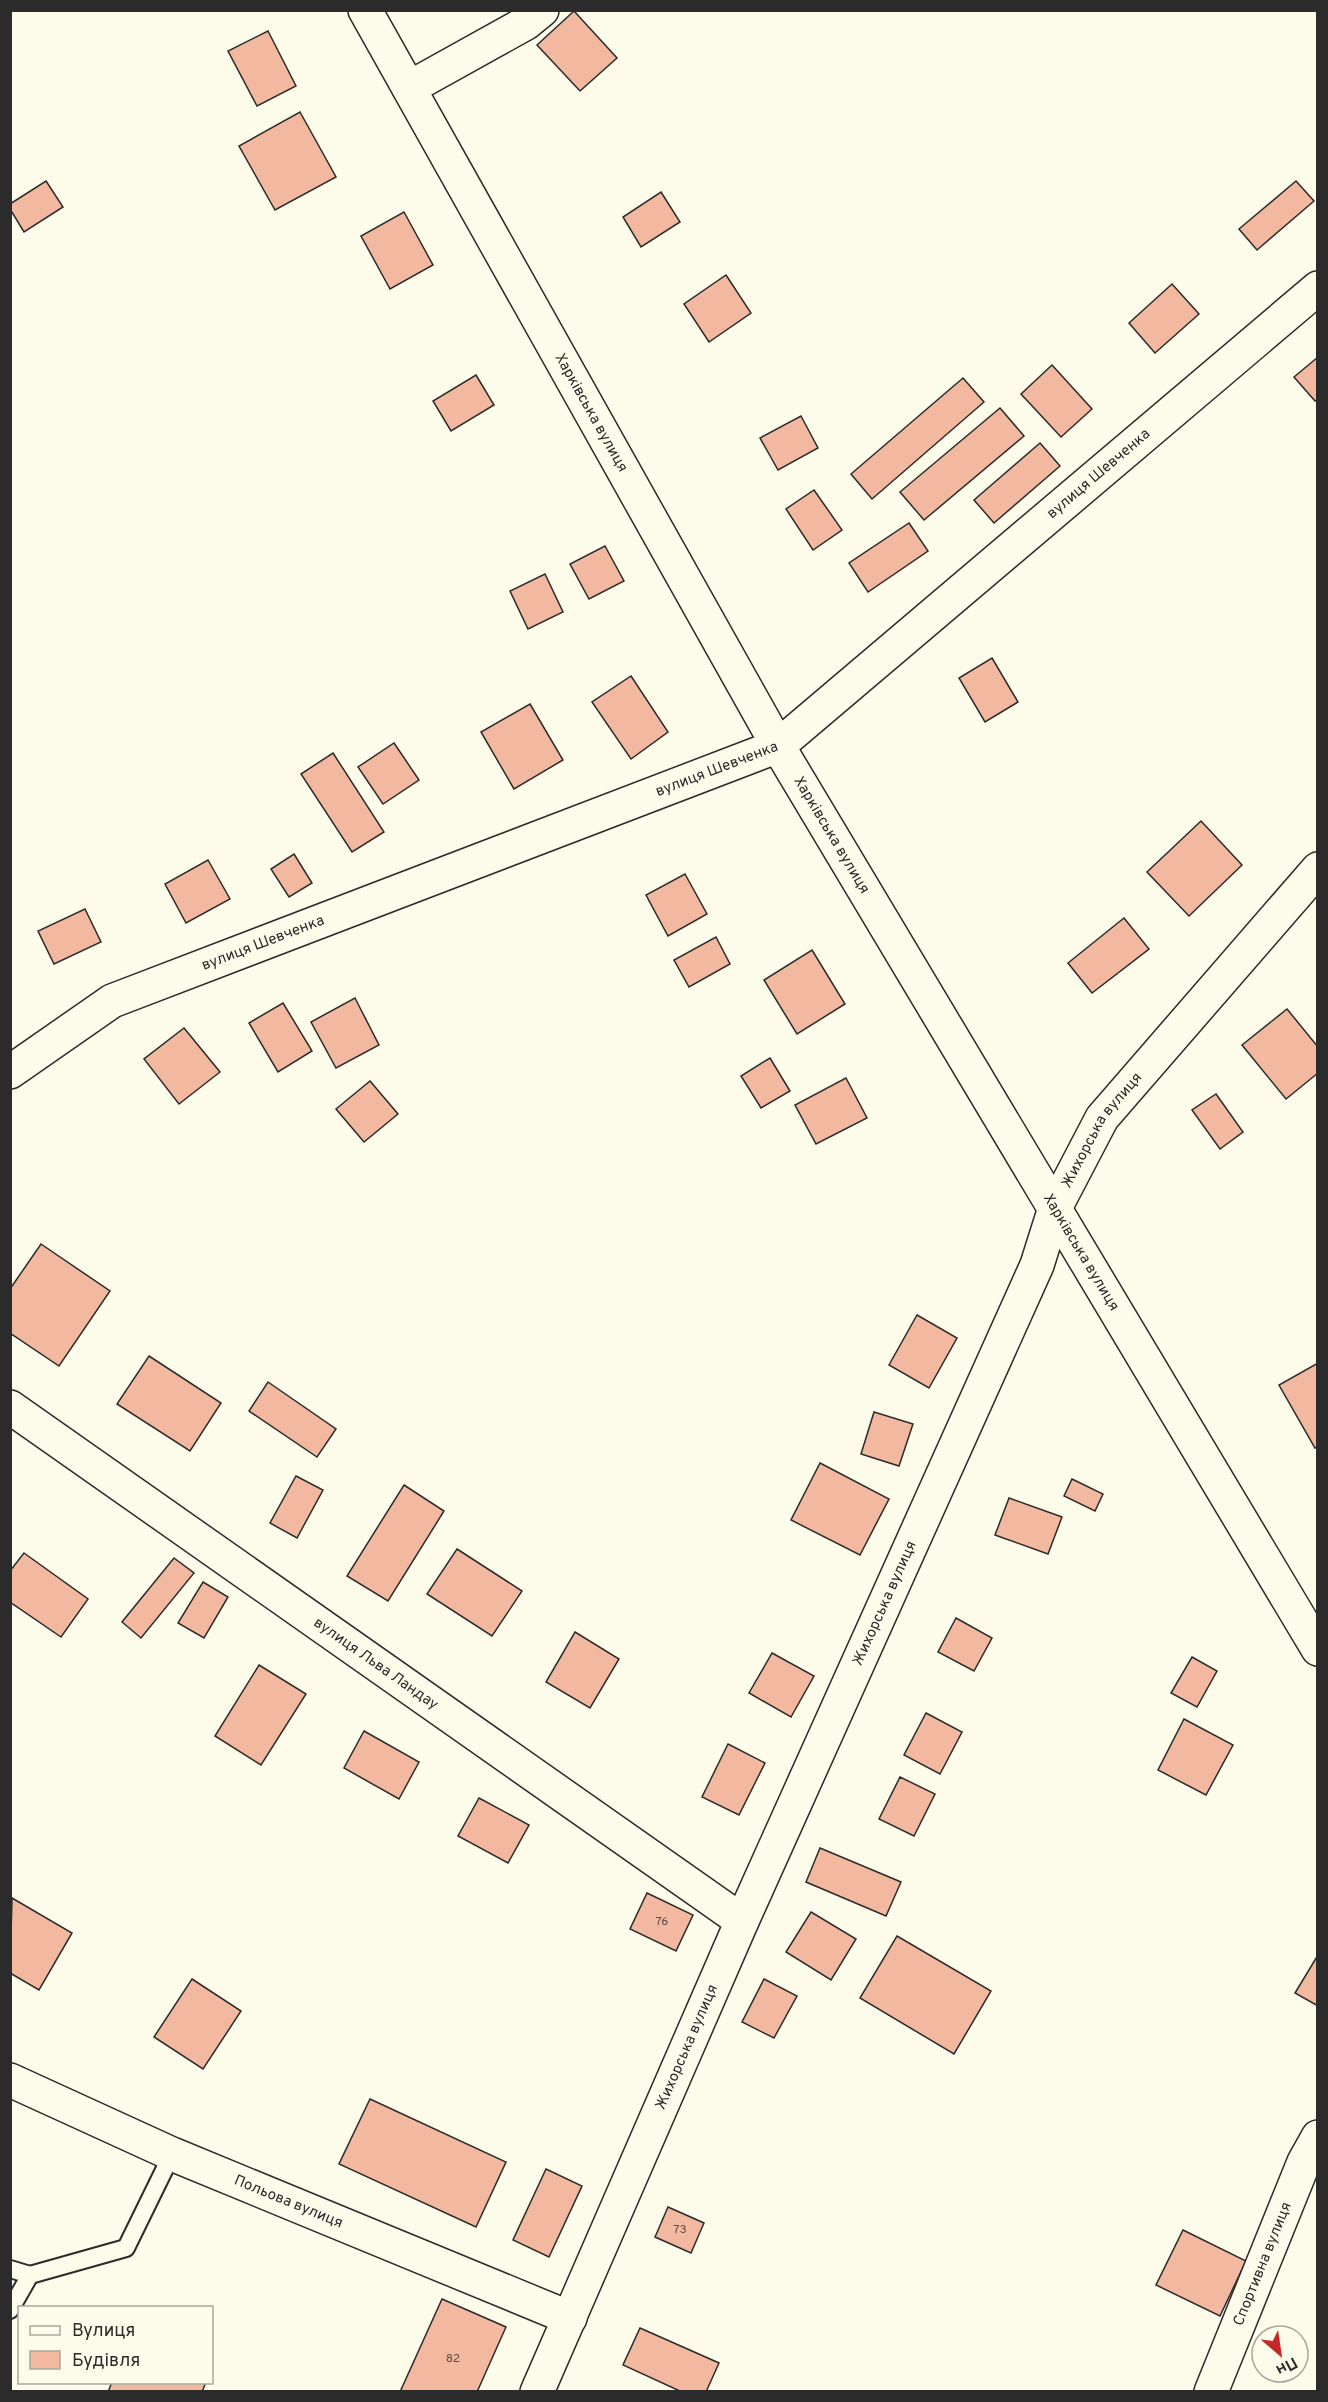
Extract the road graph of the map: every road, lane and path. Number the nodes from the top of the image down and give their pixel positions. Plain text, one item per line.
1 (365, 10) edge
2 (542, 10) edge
3 (410, 88) junction
4 (1317, 288) edge
5 (778, 746) junction
6 (1317, 869) edge
7 (10, 1072) edge
8 (1055, 1208) junction
9 (10, 1407) edge
10 (1317, 1649) edge
11 (742, 1921) junction
12 (10, 2080) edge
13 (1317, 2138) edge
14 (172, 2154) junction
15 (10, 2269) edge
16 (30, 2275) junction
17 (10, 2310) edge
18 (570, 2318) junction
19 (537, 2391) edge
20 (1211, 2391) edge

1 - 3 street, Харківська вулиця
2 - 3 street
3 - 5 street, Харківська вулиця
4 - 5 street, вулиця Шевченка
5 - 7 street, вулиця Шевченка
5 - 8 street, Харківська вулиця
6 - 8 street, Жихорська вулиця
8 - 10 street, Харківська вулиця
8 - 11 street, Жихорська вулиця
9 - 11 street, вулиця Льва Ландау
11 - 18 street, Жихорська вулиця
12 - 14 street, Польова вулиця
13 - 20 street, Спортивна вулиця
14 - 16 lane
14 - 18 street, Польова вулиця
15 - 16 lane
16 - 17 lane
18 - 19 street, Жихорська вулиця

